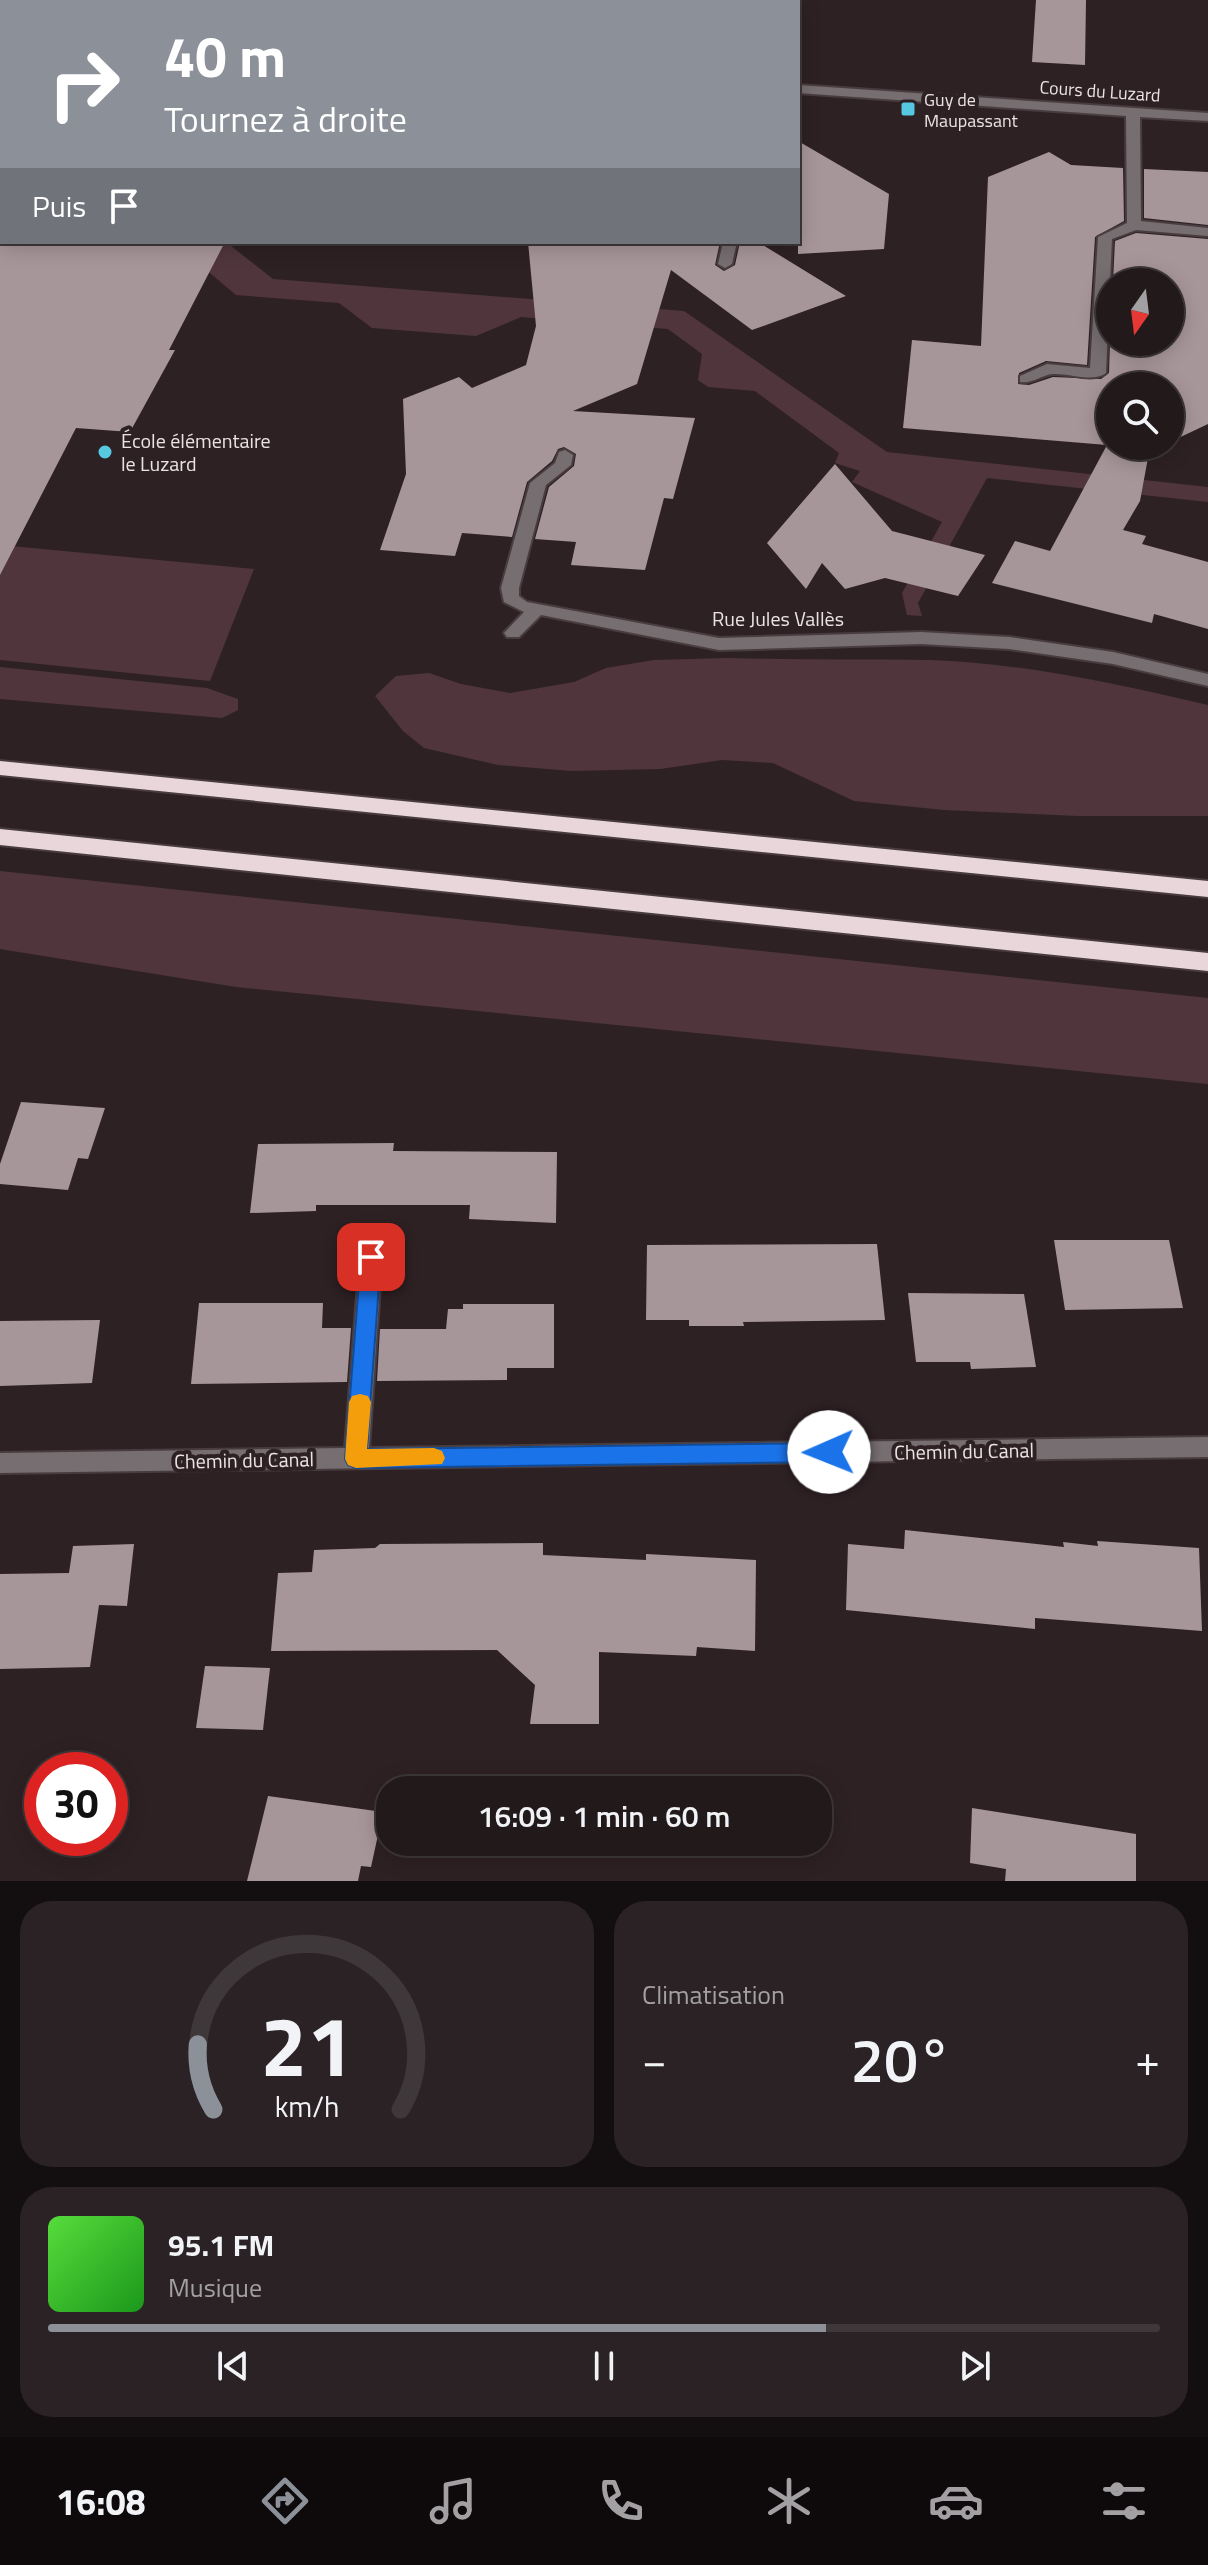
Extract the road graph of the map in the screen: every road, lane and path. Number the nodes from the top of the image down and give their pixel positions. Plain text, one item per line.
1 (800, 89) edge
2 (1133, 112) junction
3 (1208, 117) edge
4 (1134, 225) junction
5 (1208, 232) edge
6 (730, 244) edge
7 (725, 264) dead end
8 (1026, 379) dead end
9 (565, 455) dead end
10 (537, 609) junction
11 (513, 633) dead end
12 (1208, 680) edge
13 (0, 768) edge
14 (0, 837) edge
15 (1208, 889) edge
16 (1208, 962) edge
17 (371, 1257) dead end
18 (1208, 1447) edge
19 (356, 1459) junction
20 (0, 1463) edge

1 - 2 street, Cours du Luzard
2 - 3 street, Cours du Luzard
2 - 4 street
4 - 5 street
4 - 8 street
6 - 7 street
9 - 10 street, Rue Jules Vallès
10 - 11 street
10 - 12 street, Rue Jules Vallès
13 - 15 highway
14 - 16 highway
17 - 19 street
18 - 19 street, Chemin du Canal
19 - 20 street, Chemin du Canal

